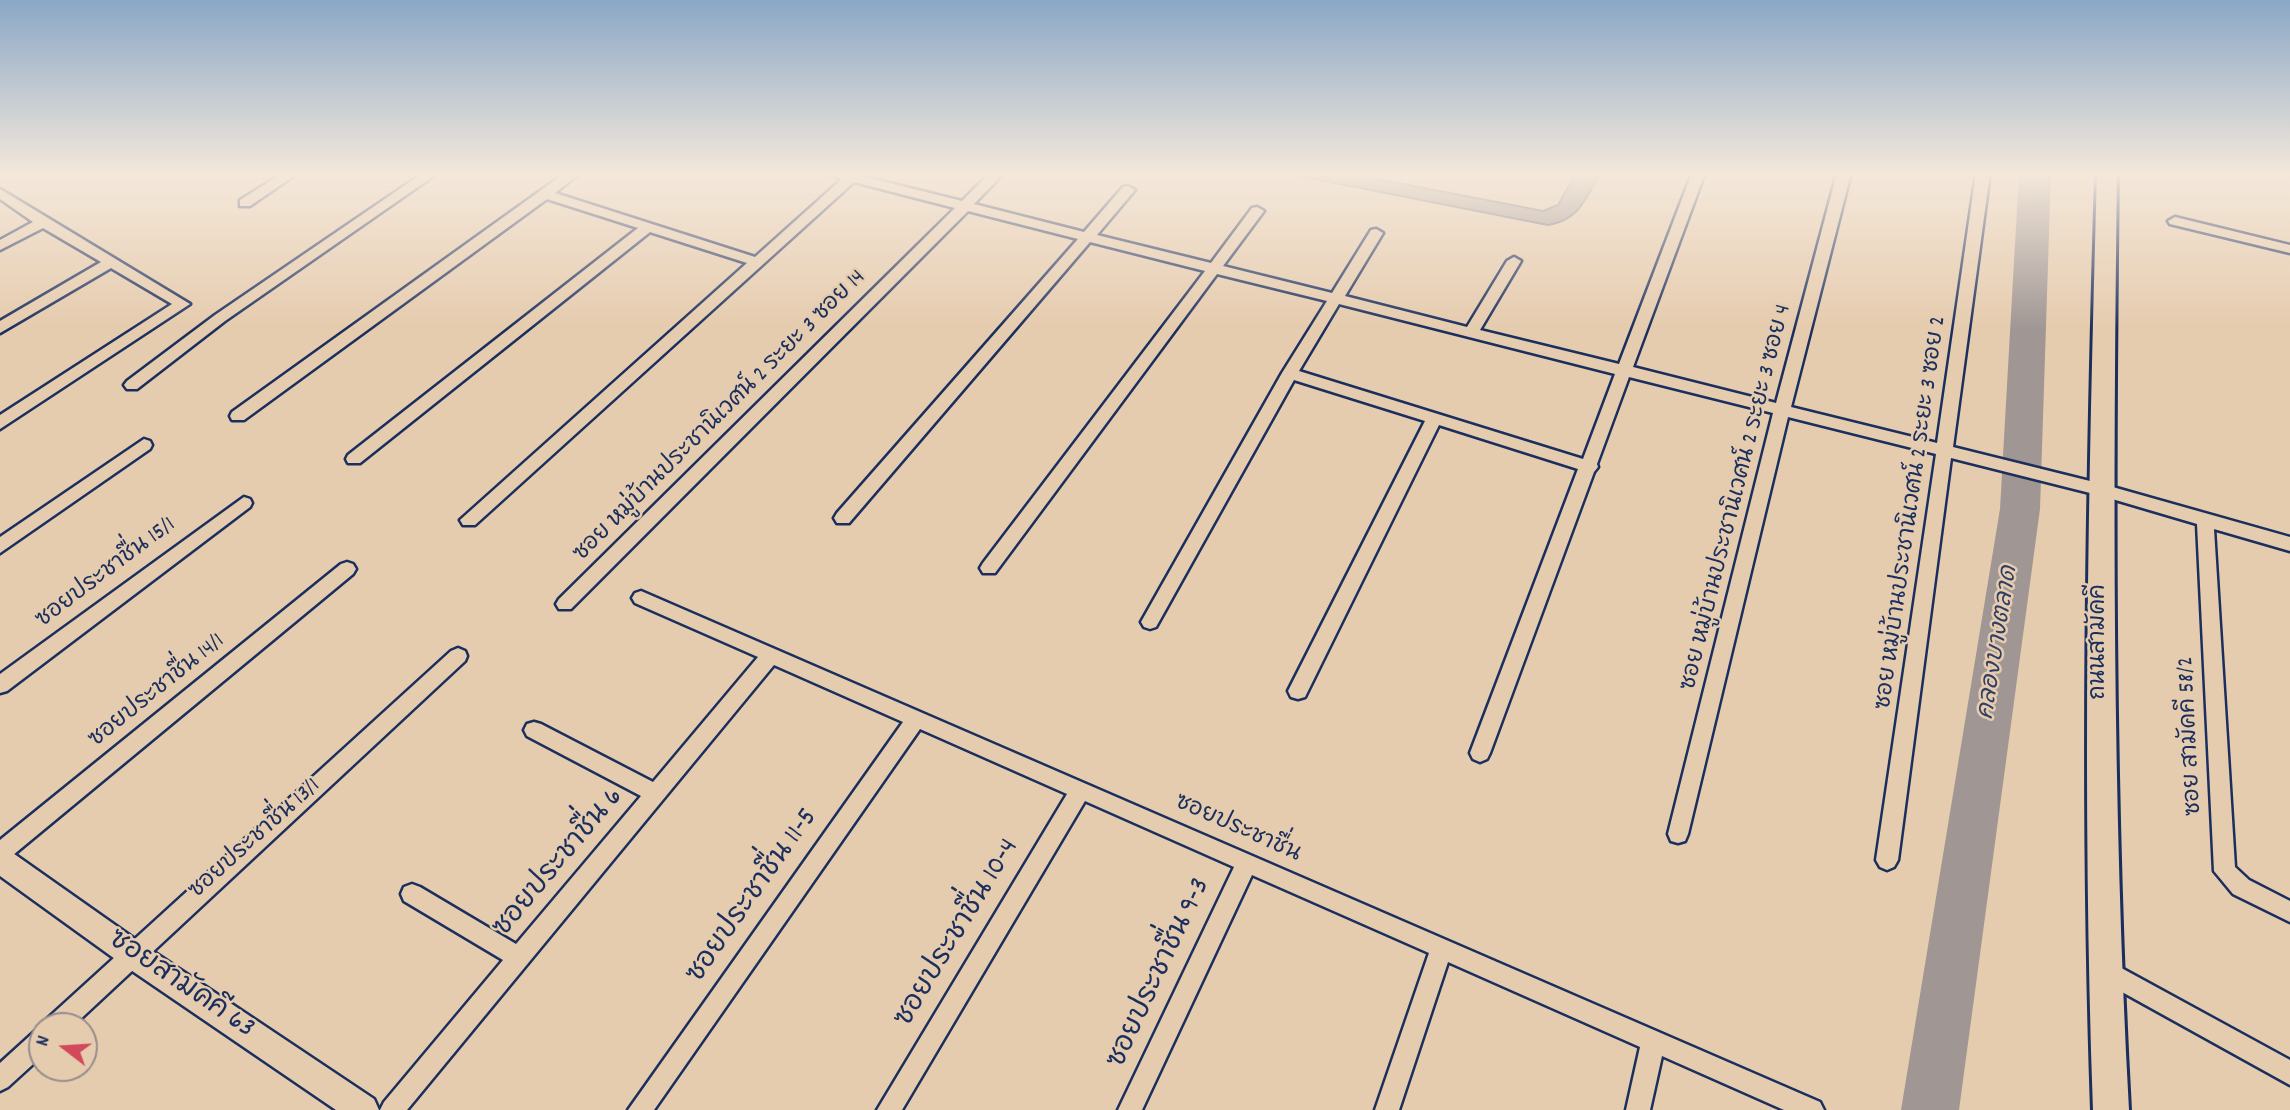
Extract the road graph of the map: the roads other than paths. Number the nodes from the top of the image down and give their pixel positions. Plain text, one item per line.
1 (38, 225) edge
2 (48, 225) edge
3 (356, 225) edge
4 (502, 225) edge
5 (636, 225) edge
6 (799, 225) edge
7 (946, 225) edge
8 (1041, 225) edge
9 (1097, 225) edge
10 (1247, 225) edge
11 (1679, 225) edge
12 (1830, 225) edge
13 (1976, 225) edge
14 (2106, 225) edge
15 (2191, 225) edge
16 (646, 228) junction
17 (1376, 233) dead end
18 (1087, 236) junction
19 (0, 246) edge
20 (2290, 249) edge
21 (1514, 261) dead end
22 (111, 262) junction
23 (757, 262) junction
24 (1215, 268) junction
25 (1336, 299) junction
26 (0, 328) edge
27 (1472, 331) junction
28 (1622, 370) junction
29 (1290, 373) junction
30 (132, 385) dead end
31 (1782, 409) junction
32 (238, 416) dead end
33 (1434, 419) junction
34 (0, 423) edge
35 (144, 445) dead end
36 (1945, 452) junction
37 (354, 459) dead end
38 (1590, 467) junction
39 (2102, 489) junction
40 (244, 503) dead end
41 (843, 518) dead end
42 (470, 520) dead end
43 (2205, 520) junction
44 (2290, 544) edge
45 (0, 546) edge
46 (989, 568) dead end
47 (347, 569) dead end
48 (641, 598) dead end
49 (565, 604) dead end
50 (1150, 622) dead end
51 (771, 654) junction
52 (458, 656) dead end
53 (0, 685) edge
54 (1298, 691) dead end
55 (917, 718) junction
56 (534, 730) dead end
57 (1480, 753) dead end
58 (1081, 789) junction
59 (656, 794) junction
60 (1678, 834) dead end
61 (0, 853) edge
62 (0, 860) edge
63 (1887, 860) dead end
64 (1246, 864) junction
65 (412, 894) dead end
66 (2290, 912) edge
67 (1442, 948) junction
68 (132, 954) junction
69 (519, 958) junction
70 (2103, 969) junction
71 (71, 1012) edge
72 (1653, 1042) junction
73 (28, 1053) edge
74 (2290, 1073) edge
75 (0, 1079) edge
76 (363, 1110) edge
77 (392, 1110) edge
78 (640, 1110) edge
79 (889, 1110) edge
80 (1130, 1110) edge
81 (1387, 1110) edge
82 (1638, 1110) edge
83 (1812, 1110) edge
84 (2111, 1110) edge

1 - 19 street
2 - 22 street
3 - 30 street
4 - 32 street
5 - 16 street
6 - 23 street
7 - 49 street, ซอย หมู่บ้านประชานิเวศน์ 2 ระยะ 3 ซอย 14
8 - 18 street
9 - 18 street
10 - 24 street
11 - 28 street
12 - 31 street, ซอย หมู่บ้านประชานิเวศน์ 2 ระยะ 3 ซอย 4
13 - 36 street, ซอย หมู่บ้านประชานิเวศน์ 2 ระยะ 3 ซอย 2
14 - 39 main road, ถนนสามัคคี
15 - 20 street
16 - 23 street
16 - 37 street
17 - 25 street
18 - 24 street
18 - 41 street
21 - 27 street
22 - 26 street
22 - 34 street
23 - 42 street
24 - 25 street
24 - 46 street
25 - 27 street
25 - 29 street
27 - 28 street
28 - 31 street
28 - 38 street
29 - 33 street
29 - 50 street
31 - 36 street
31 - 60 street, ซอย หมู่บ้านประชานิเวศน์ 2 ระยะ 3 ซอย 4
33 - 38 street
33 - 54 street
35 - 45 street
36 - 39 street
36 - 63 street, ซอย หมู่บ้านประชานิเวศน์ 2 ระยะ 3 ซอย 2
38 - 57 street
39 - 43 street
39 - 70 main road, ถนนสามัคคี
40 - 53 street, ซอยประชาชื่น 15/1
43 - 44 street
43 - 66 street, ซอย สามัคคี 58/2
47 - 61 street, ซอยประชาชื่น 14/1
48 - 51 street, ซอยประชาชื่น
51 - 55 street, ซอยประชาชื่น
51 - 59 street, ซอยประชาชื่น 6
52 - 68 street, ซอยประชาชื่น 13/1
55 - 58 street, ซอยประชาชื่น
55 - 78 street, ซอยประชาชื่น 11-5
56 - 59 street
58 - 64 street, ซอยประชาชื่น
58 - 79 street, ซอยประชาชื่น 10-4
59 - 69 street, ซอยประชาชื่น 6
62 - 68 street, ซอยสามัคคี 63
64 - 67 street, ซอยประชาชื่น
64 - 80 street, ซอยประชาชื่น 9-3
65 - 69 street
67 - 72 street, ซอยประชาชื่น
67 - 81 street
68 - 71 street, ซอยประชาชื่น 13/1
68 - 76 street, ซอยสามัคคี 63
69 - 77 street, ซอยประชาชื่น 6
70 - 74 street
70 - 84 main road, ถนนสามัคคี
72 - 82 street
72 - 83 street, ซอยประชาชื่น
73 - 75 street

